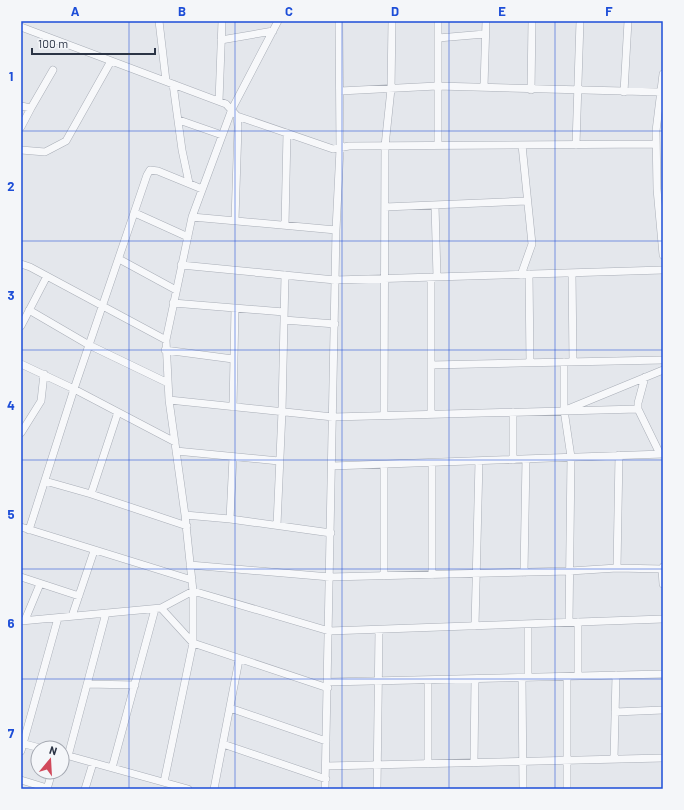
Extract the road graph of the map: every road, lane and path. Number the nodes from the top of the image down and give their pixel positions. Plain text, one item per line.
1 (159, 21) edge
2 (222, 21) edge
3 (278, 21) edge
4 (339, 21) edge
5 (392, 21) edge
6 (438, 21) edge
7 (486, 21) edge
8 (532, 21) edge
9 (580, 21) edge
10 (628, 21) edge
11 (21, 27) edge
12 (273, 31) junction
13 (485, 34) junction
14 (438, 38) junction
15 (222, 40) junction
16 (111, 61) junction
17 (53, 70) dead end
18 (663, 74) edge
19 (169, 83) junction
20 (437, 86) junction
21 (484, 87) junction
22 (391, 89) junction
23 (531, 90) junction
24 (340, 91) junction
25 (578, 91) junction
26 (624, 92) junction
27 (661, 92) junction
28 (219, 101) junction
29 (21, 106) edge
30 (31, 108) junction
31 (232, 109) junction
32 (237, 116) junction
33 (179, 120) junction
34 (21, 127) edge
35 (660, 132) edge
36 (286, 133) junction
37 (222, 135) junction
38 (656, 144) junction
39 (438, 145) junction
40 (522, 145) junction
41 (576, 145) junction
42 (385, 146) junction
43 (340, 149) junction
44 (21, 150) edge
45 (189, 183) junction
46 (202, 189) junction
47 (660, 189) edge
48 (527, 201) junction
49 (435, 205) junction
50 (385, 207) junction
51 (135, 213) junction
52 (192, 217) junction
53 (235, 220) junction
54 (285, 225) junction
55 (336, 230) junction
56 (188, 237) junction
57 (663, 250) edge
58 (663, 255) edge
59 (119, 259) junction
60 (21, 264) edge
61 (181, 265) junction
62 (663, 270) edge
63 (572, 273) junction
64 (529, 274) junction
65 (284, 275) junction
66 (521, 275) junction
67 (47, 276) junction
68 (434, 277) junction
69 (385, 279) junction
70 (336, 280) junction
71 (176, 290) junction
72 (173, 303) junction
73 (103, 305) junction
74 (235, 308) junction
75 (30, 310) junction
76 (284, 316) junction
77 (335, 324) junction
78 (21, 326) edge
79 (166, 340) junction
80 (89, 345) junction
81 (165, 350) junction
82 (233, 359) junction
83 (663, 360) edge
84 (564, 362) junction
85 (573, 362) junction
86 (530, 363) junction
87 (21, 364) edge
88 (432, 365) junction
89 (663, 370) edge
90 (44, 374) junction
91 (645, 377) junction
92 (168, 383) junction
93 (74, 388) junction
94 (169, 400) junction
95 (233, 406) junction
96 (638, 409) junction
97 (564, 410) junction
98 (282, 411) junction
99 (118, 412) junction
100 (513, 412) junction
101 (432, 414) junction
102 (384, 415) junction
103 (333, 416) junction
104 (21, 433) edge
105 (175, 442) junction
106 (176, 451) junction
107 (662, 454) edge
108 (619, 456) junction
109 (233, 457) junction
110 (571, 457) junction
111 (526, 459) junction
112 (513, 460) junction
113 (279, 461) junction
114 (479, 461) junction
115 (432, 463) junction
116 (384, 465) junction
117 (332, 466) junction
118 (45, 481) junction
119 (91, 494) junction
120 (185, 515) junction
121 (230, 519) junction
122 (277, 525) junction
123 (186, 526) junction
124 (21, 527) edge
125 (30, 530) junction
126 (330, 533) junction
127 (94, 551) junction
128 (190, 565) junction
129 (617, 568) junction
130 (662, 568) edge
131 (570, 571) junction
132 (524, 573) junction
133 (476, 574) junction
134 (432, 575) junction
135 (384, 576) junction
136 (21, 577) edge
137 (330, 578) junction
138 (192, 580) junction
139 (40, 584) junction
140 (663, 584) edge
141 (193, 591) junction
142 (79, 596) junction
143 (158, 608) junction
144 (106, 613) junction
145 (72, 616) junction
146 (58, 618) junction
147 (663, 619) edge
148 (23, 621) edge
149 (569, 622) junction
150 (578, 622) junction
151 (528, 624) junction
152 (475, 626) junction
153 (378, 630) junction
154 (329, 631) junction
155 (193, 643) junction
156 (239, 660) junction
157 (663, 674) edge
158 (616, 675) junction
159 (578, 676) junction
160 (525, 677) junction
161 (567, 677) junction
162 (475, 679) junction
163 (428, 680) junction
164 (378, 681) junction
165 (87, 684) junction
166 (135, 685) junction
167 (328, 685) junction
168 (230, 708) junction
169 (663, 710) edge
170 (615, 712) junction
171 (70, 740) edge
172 (326, 741) junction
173 (223, 744) junction
174 (22, 746) edge
175 (70, 756) edge
176 (663, 758) edge
177 (614, 760) junction
178 (567, 761) junction
179 (523, 762) junction
180 (93, 763) junction
181 (474, 763) junction
182 (428, 764) junction
183 (377, 765) junction
184 (326, 766) junction
185 (112, 768) junction
186 (326, 778) junction
187 (21, 780) edge
188 (164, 782) junction
189 (47, 789) edge
190 (85, 789) edge
191 (188, 789) edge
192 (214, 789) edge
193 (326, 789) edge
194 (377, 789) edge
195 (523, 789) edge
196 (567, 789) edge

1 - 19 street
2 - 15 street
3 - 12 street
4 - 24 street
5 - 22 street
6 - 14 street
7 - 13 street
8 - 23 street
9 - 25 street
10 - 26 street
11 - 16 street
12 - 15 street
12 - 31 street
13 - 14 street
13 - 21 street
14 - 20 street
15 - 28 street
16 - 19 street
16 - 44 street
17 - 30 street
18 - 27 street
19 - 28 street
19 - 33 street
20 - 21 street
20 - 22 street
20 - 39 street
21 - 23 street
22 - 24 street
22 - 42 street
23 - 25 street
24 - 43 street
25 - 26 street
25 - 41 street
26 - 27 street
27 - 35 street
28 - 31 street
29 - 30 street
30 - 34 street
31 - 32 street
31 - 37 street
32 - 36 street
32 - 53 street
33 - 37 street
33 - 45 street
35 - 38 street
36 - 43 street
36 - 54 street
37 - 46 street
38 - 41 street
38 - 47 street
39 - 40 street
39 - 42 street
40 - 41 street
40 - 48 street
42 - 43 street
42 - 50 street
43 - 55 street
45 - 46 street
45 - 51 street
46 - 52 street
47 - 57 street
48 - 49 street
48 - 66 street
49 - 50 street
49 - 68 street
50 - 69 street
51 - 56 street
51 - 59 street
52 - 53 street
52 - 56 street
53 - 54 street
54 - 55 street
55 - 70 street
56 - 61 street
57 - 58 street
59 - 71 street
59 - 73 street
60 - 67 street
61 - 65 street
61 - 71 street
62 - 63 street
63 - 64 street
63 - 85 street
64 - 66 street
64 - 86 street
65 - 70 street
65 - 76 street
66 - 68 street
67 - 73 street
67 - 75 street
68 - 69 street
68 - 88 street
69 - 70 street
69 - 102 street
70 - 77 street
71 - 72 street
72 - 74 street
72 - 79 street
73 - 79 street
73 - 80 street
74 - 76 street
74 - 82 street
75 - 78 street
75 - 80 street
76 - 77 street
76 - 98 street
77 - 103 street
79 - 81 street
80 - 92 street
80 - 93 street
81 - 82 street
81 - 92 street
82 - 95 street
83 - 85 street
84 - 85 street
84 - 86 street
84 - 97 street
86 - 88 street
87 - 90 street
88 - 101 street
89 - 91 street
90 - 93 street
90 - 104 street
91 - 96 street
91 - 97 street
92 - 94 street
93 - 99 street
93 - 118 street
94 - 95 street
94 - 105 street
95 - 98 street
96 - 97 street
96 - 107 street
97 - 100 street
97 - 110 street
98 - 103 street
98 - 113 street
99 - 105 street
99 - 119 street
100 - 101 street
100 - 112 street
101 - 102 street
102 - 103 street
103 - 117 street
105 - 106 street
106 - 109 street
106 - 120 street
107 - 108 street
108 - 110 street
108 - 129 street
109 - 113 street
109 - 121 street
110 - 111 street
110 - 131 street
111 - 112 street
111 - 132 street
112 - 114 street
113 - 122 street
114 - 115 street
114 - 133 street
115 - 116 street
115 - 134 street
116 - 117 street
116 - 135 street
117 - 126 street
118 - 119 street
118 - 125 street
119 - 123 street
120 - 121 street
120 - 123 street
121 - 122 street
122 - 126 street
123 - 128 street
124 - 125 street
125 - 127 street
126 - 137 street
127 - 138 street
127 - 142 street
128 - 137 street
128 - 138 street
129 - 130 street
129 - 131 street
130 - 140 street
131 - 132 street
131 - 149 street
132 - 133 street
133 - 134 street
133 - 152 street
134 - 135 street
135 - 137 street
136 - 139 street
137 - 154 street
138 - 141 street
139 - 142 street
139 - 148 street
141 - 143 street
141 - 154 street
141 - 155 street
142 - 145 street
143 - 144 street
143 - 155 street
143 - 166 street
144 - 145 street
144 - 165 street
145 - 146 street
146 - 148 street
146 - 174 street
147 - 150 street
149 - 150 street
149 - 151 street
150 - 159 street
151 - 152 street
151 - 160 street
152 - 153 street
153 - 154 street
153 - 164 street
154 - 167 street
155 - 156 street
155 - 188 street
156 - 167 street
156 - 168 street
157 - 158 street
158 - 159 street
158 - 170 street
159 - 161 street
160 - 161 street
160 - 162 street
160 - 179 street
161 - 178 street
162 - 163 street
162 - 181 street
163 - 164 street
163 - 182 street
164 - 167 street
164 - 183 street
165 - 166 street
165 - 171 street
166 - 185 street
167 - 172 street
168 - 172 street
168 - 173 street
169 - 170 street
170 - 177 street
172 - 184 street
173 - 186 street
173 - 192 street
175 - 180 street
176 - 177 street
177 - 178 street
178 - 179 street
178 - 196 street
179 - 181 street
179 - 195 street
180 - 185 street
180 - 190 street
181 - 182 street
182 - 183 street
183 - 184 street
183 - 194 street
184 - 186 street
185 - 188 street
186 - 193 street
187 - 189 street
188 - 191 street

